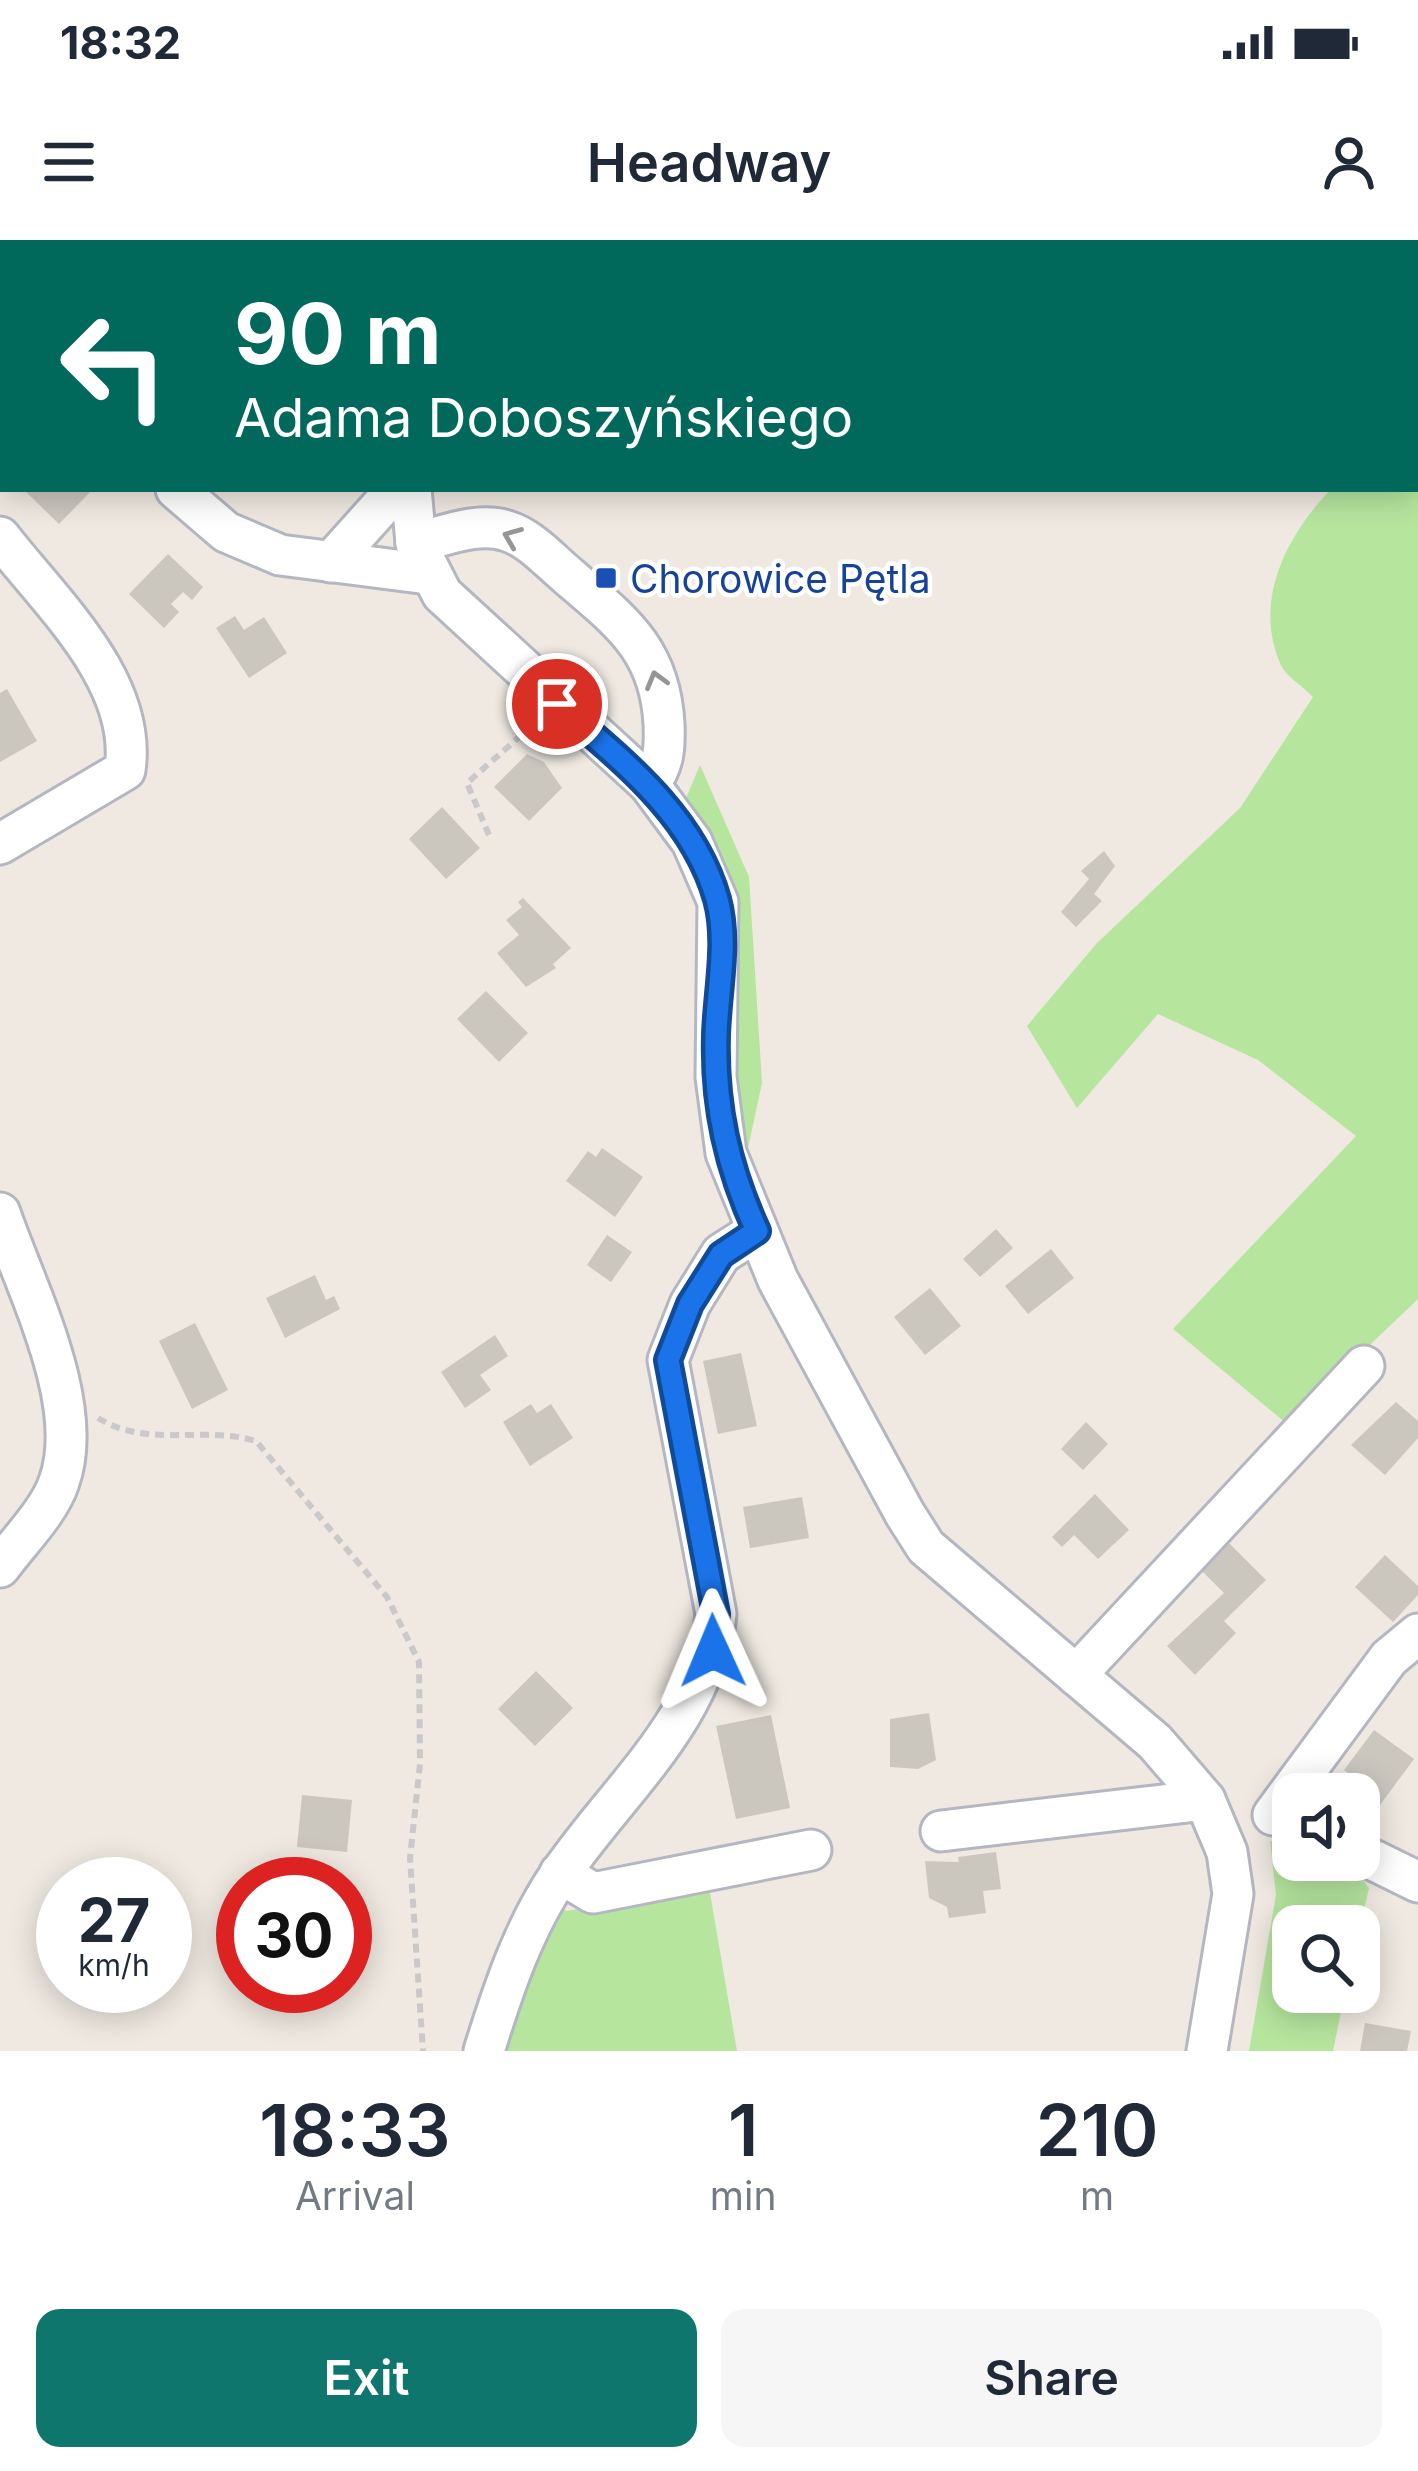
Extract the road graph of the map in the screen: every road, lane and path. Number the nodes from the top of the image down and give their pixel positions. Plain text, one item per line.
1 (179, 492) edge
2 (398, 492) edge
3 (411, 492) edge
4 (0, 537) edge
5 (422, 559) junction
6 (331, 562) junction
7 (557, 704) junction
8 (649, 784) junction
9 (490, 835) dead end
10 (0, 844) edge
11 (0, 1213) edge
12 (757, 1231) junction
13 (1364, 1366) dead end
14 (62, 1393) junction
15 (0, 1567) edge
16 (1418, 1634) edge
17 (1076, 1675) junction
18 (1313, 1773) edge
19 (1211, 1813) junction
20 (1272, 1816) edge
21 (941, 1831) dead end
22 (812, 1850) dead end
23 (1380, 1863) edge
24 (560, 1874) junction
25 (1418, 1882) edge
26 (423, 2051) edge
27 (484, 2051) edge
28 (1207, 2051) edge

1 - 6 street
2 - 6 street
3 - 5 street
4 - 10 street
5 - 6 street
5 - 7 street
8 -> 5 street
7 - 8 street
7 - 9 path
8 - 12 street
11 - 14 street
12 - 17 street
12 - 24 street
13 - 17 street
14 - 15 street
14 - 26 path
16 - 18 street
17 - 19 street
19 - 20 street
19 - 21 street
19 - 28 street
22 - 24 street
23 - 25 street
24 - 27 street

